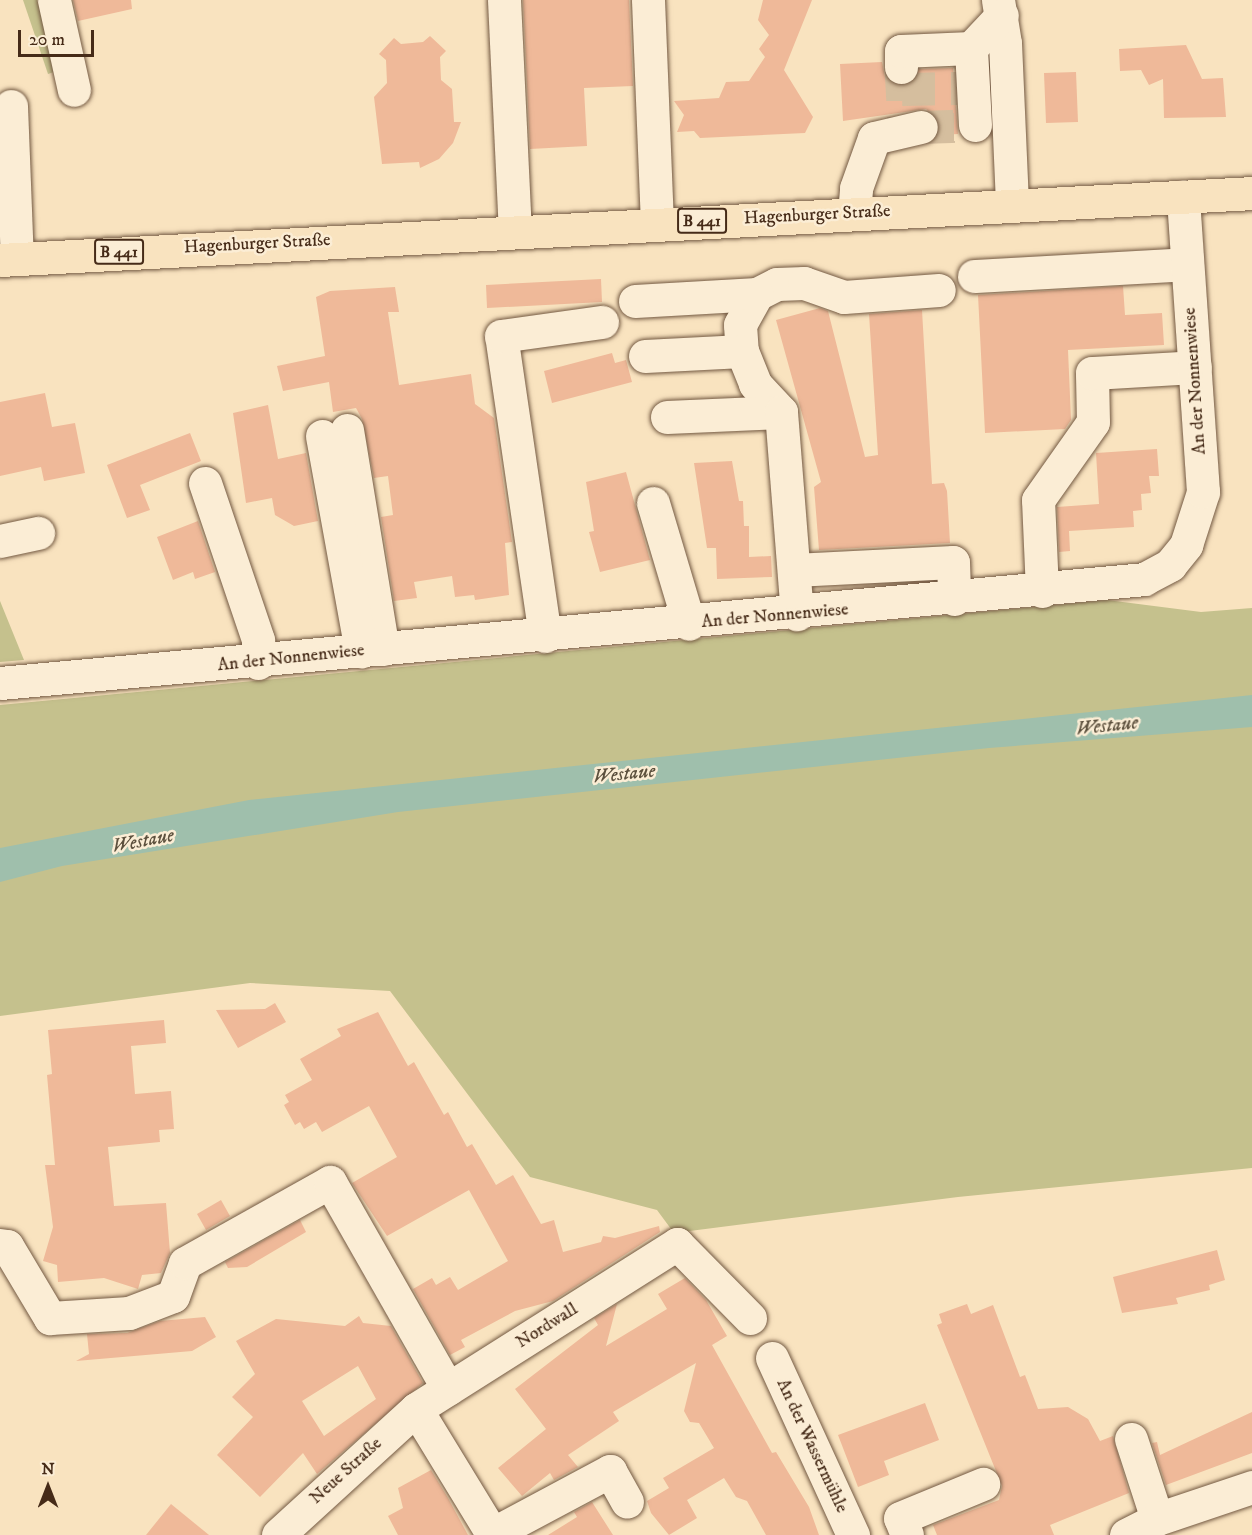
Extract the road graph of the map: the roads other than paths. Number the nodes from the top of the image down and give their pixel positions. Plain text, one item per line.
1 (54, 0) edge
2 (504, 0) edge
3 (648, 0) edge
4 (1000, 7) edge
5 (971, 48) junction
6 (901, 67) tunnel mouth
7 (74, 90) dead end
8 (11, 106) dead end
9 (909, 126) tunnel mouth
10 (1009, 147) junction
11 (1252, 194) edge
12 (1183, 197) junction
13 (1012, 206) junction
14 (854, 213) junction
15 (657, 224) junction
16 (515, 231) junction
17 (8, 259) edge
18 (1187, 264) junction
19 (974, 276) dead end
20 (939, 291) dead end
21 (757, 294) junction
22 (635, 301) dead end
23 (602, 322) dead end
24 (742, 351) junction
25 (645, 356) dead end
26 (1195, 367) junction
27 (781, 412) junction
28 (667, 417) dead end
29 (335, 433) dead end
30 (205, 483) dead end
31 (653, 503) dead end
32 (38, 533) dead end
33 (0, 541) edge
34 (794, 570) junction
35 (1042, 591) junction
36 (954, 599) junction
37 (797, 614) junction
38 (689, 624) junction
39 (545, 636) junction
40 (372, 650) junction
41 (258, 663) junction
42 (0, 683) edge
43 (0, 1245) edge
44 (750, 1318) dead end
45 (772, 1358) dead end
46 (448, 1389) junction
47 (416, 1409) junction
48 (1131, 1438) dead end
49 (982, 1484) dead end
50 (1252, 1487) edge
51 (627, 1502) dead end
52 (1157, 1519) junction
53 (493, 1534) edge
54 (278, 1535) edge
55 (853, 1535) edge
56 (907, 1535) edge
57 (1126, 1535) edge

1 - 7 street
2 - 16 street
3 - 15 street
4 - 5 street
4 - 10 street
5 - 6 street
5 - 10 street
8 - 17 street
9 - 14 street
10 - 13 street
11 - 12 main road, Hagenburger Straße / B 441
12 - 13 main road, Hagenburger Straße / B 441
12 - 18 street, An der Nonnenwiese
13 - 14 main road, Hagenburger Straße / B 441
14 - 15 main road, Hagenburger Straße / B 441
15 - 16 main road, Hagenburger Straße / B 441
16 - 17 main road, Hagenburger Straße / B 441
18 - 19 street
18 - 26 street, An der Nonnenwiese
20 - 21 street
21 - 22 street
21 - 24 street
23 - 39 street
24 - 25 street
24 - 27 street
26 - 35 street
26 - 35 street, An der Nonnenwiese
27 - 28 street
27 - 34 street
29 - 40 street
30 - 41 street
31 - 38 street
32 - 33 street
34 - 36 street
34 - 37 street
35 - 36 street, An der Nonnenwiese
36 - 37 street, An der Nonnenwiese
37 - 38 street, An der Nonnenwiese
38 - 39 street, An der Nonnenwiese
39 - 40 street, An der Nonnenwiese
40 - 41 street, An der Nonnenwiese
41 - 42 street, An der Nonnenwiese
43 - 46 street
44 - 46 street, Nordwall
45 - 55 street, An der Wassermühle
46 - 47 street, Nordwall
47 - 53 street
47 - 54 street, Neue Straße
48 - 52 street
49 - 56 street
50 - 52 street
51 - 53 street
52 - 57 street

